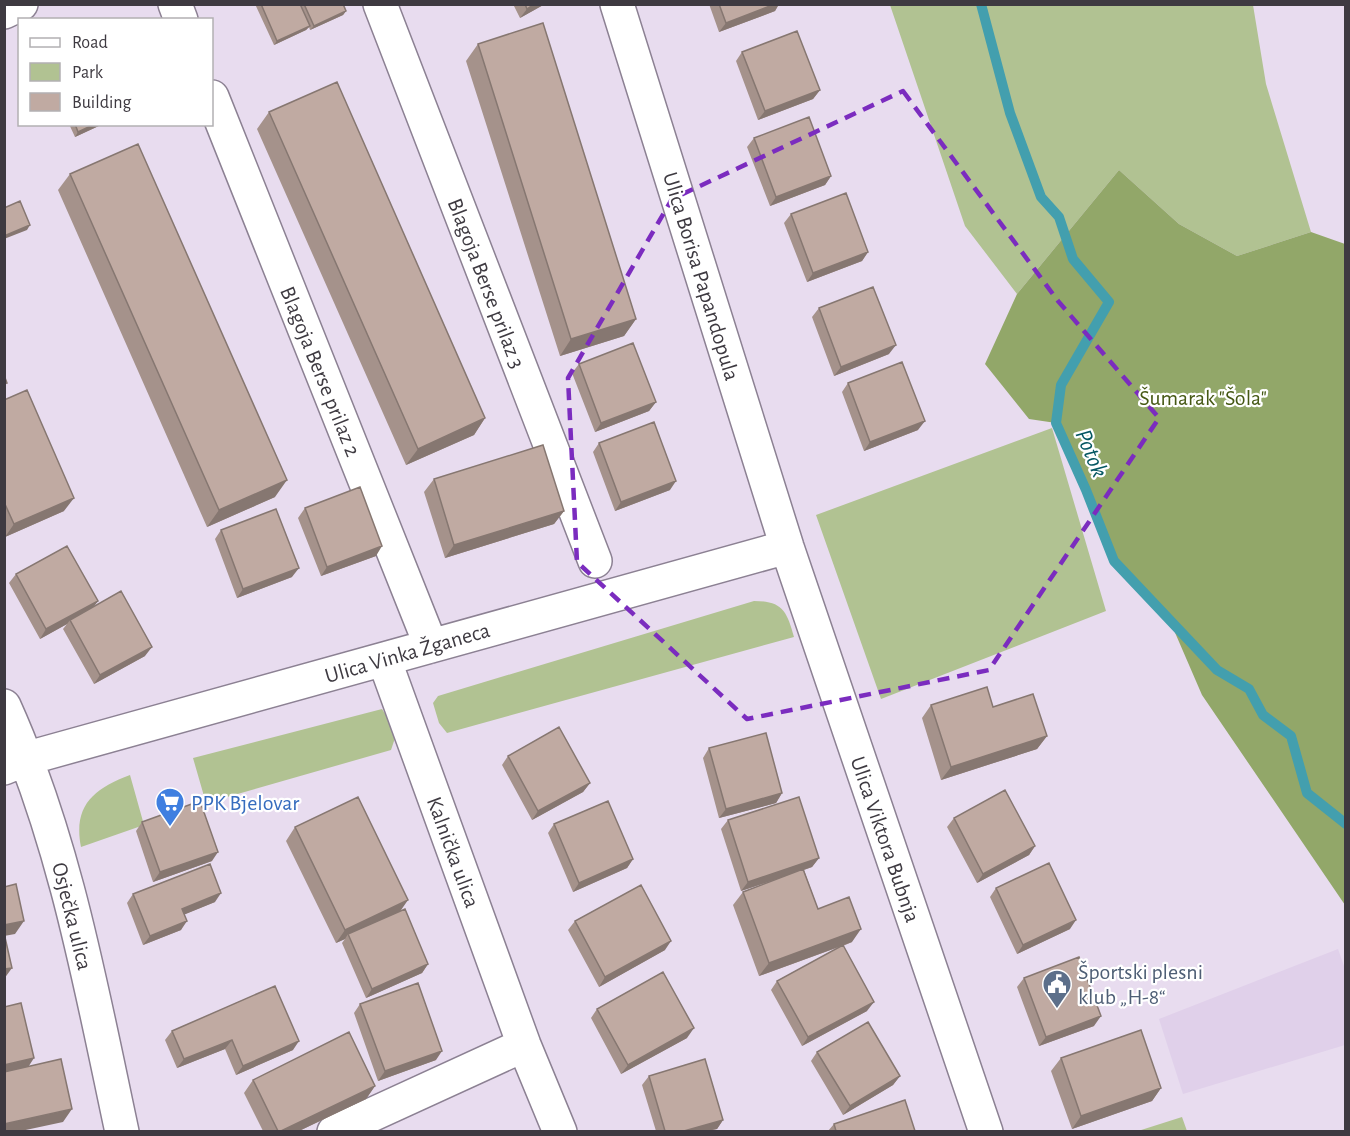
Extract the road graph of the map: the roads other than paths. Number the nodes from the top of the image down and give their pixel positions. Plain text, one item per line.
1 (21, 4) edge
2 (380, 4) edge
3 (617, 4) edge
4 (4, 12) edge
5 (213, 100) edge
6 (786, 547) junction
7 (595, 561) dead end
8 (431, 646) junction
9 (384, 659) junction
10 (4, 706) edge
11 (16, 763) edge
12 (524, 1045) junction
13 (122, 1131) edge
14 (334, 1131) edge
15 (560, 1131) edge
16 (986, 1131) edge

1 - 4 street
2 - 7 street, Blagoja Berse prilaz 3
3 - 6 street, Ulica Borisa Papandopula
5 - 8 street, Blagoja Berse prilaz 2
6 - 8 street, Ulica Vinka Žganeca
6 - 16 street, Ulica Viktora Bubnja
8 - 9 street, Ulica Vinka Žganeca
9 - 11 street, Ulica Vinka Žganeca
9 - 12 street, Kalnička ulica
10 - 11 street, Osječka ulica
11 - 13 street, Osječka ulica
12 - 14 street
12 - 15 street, Kalnička ulica

